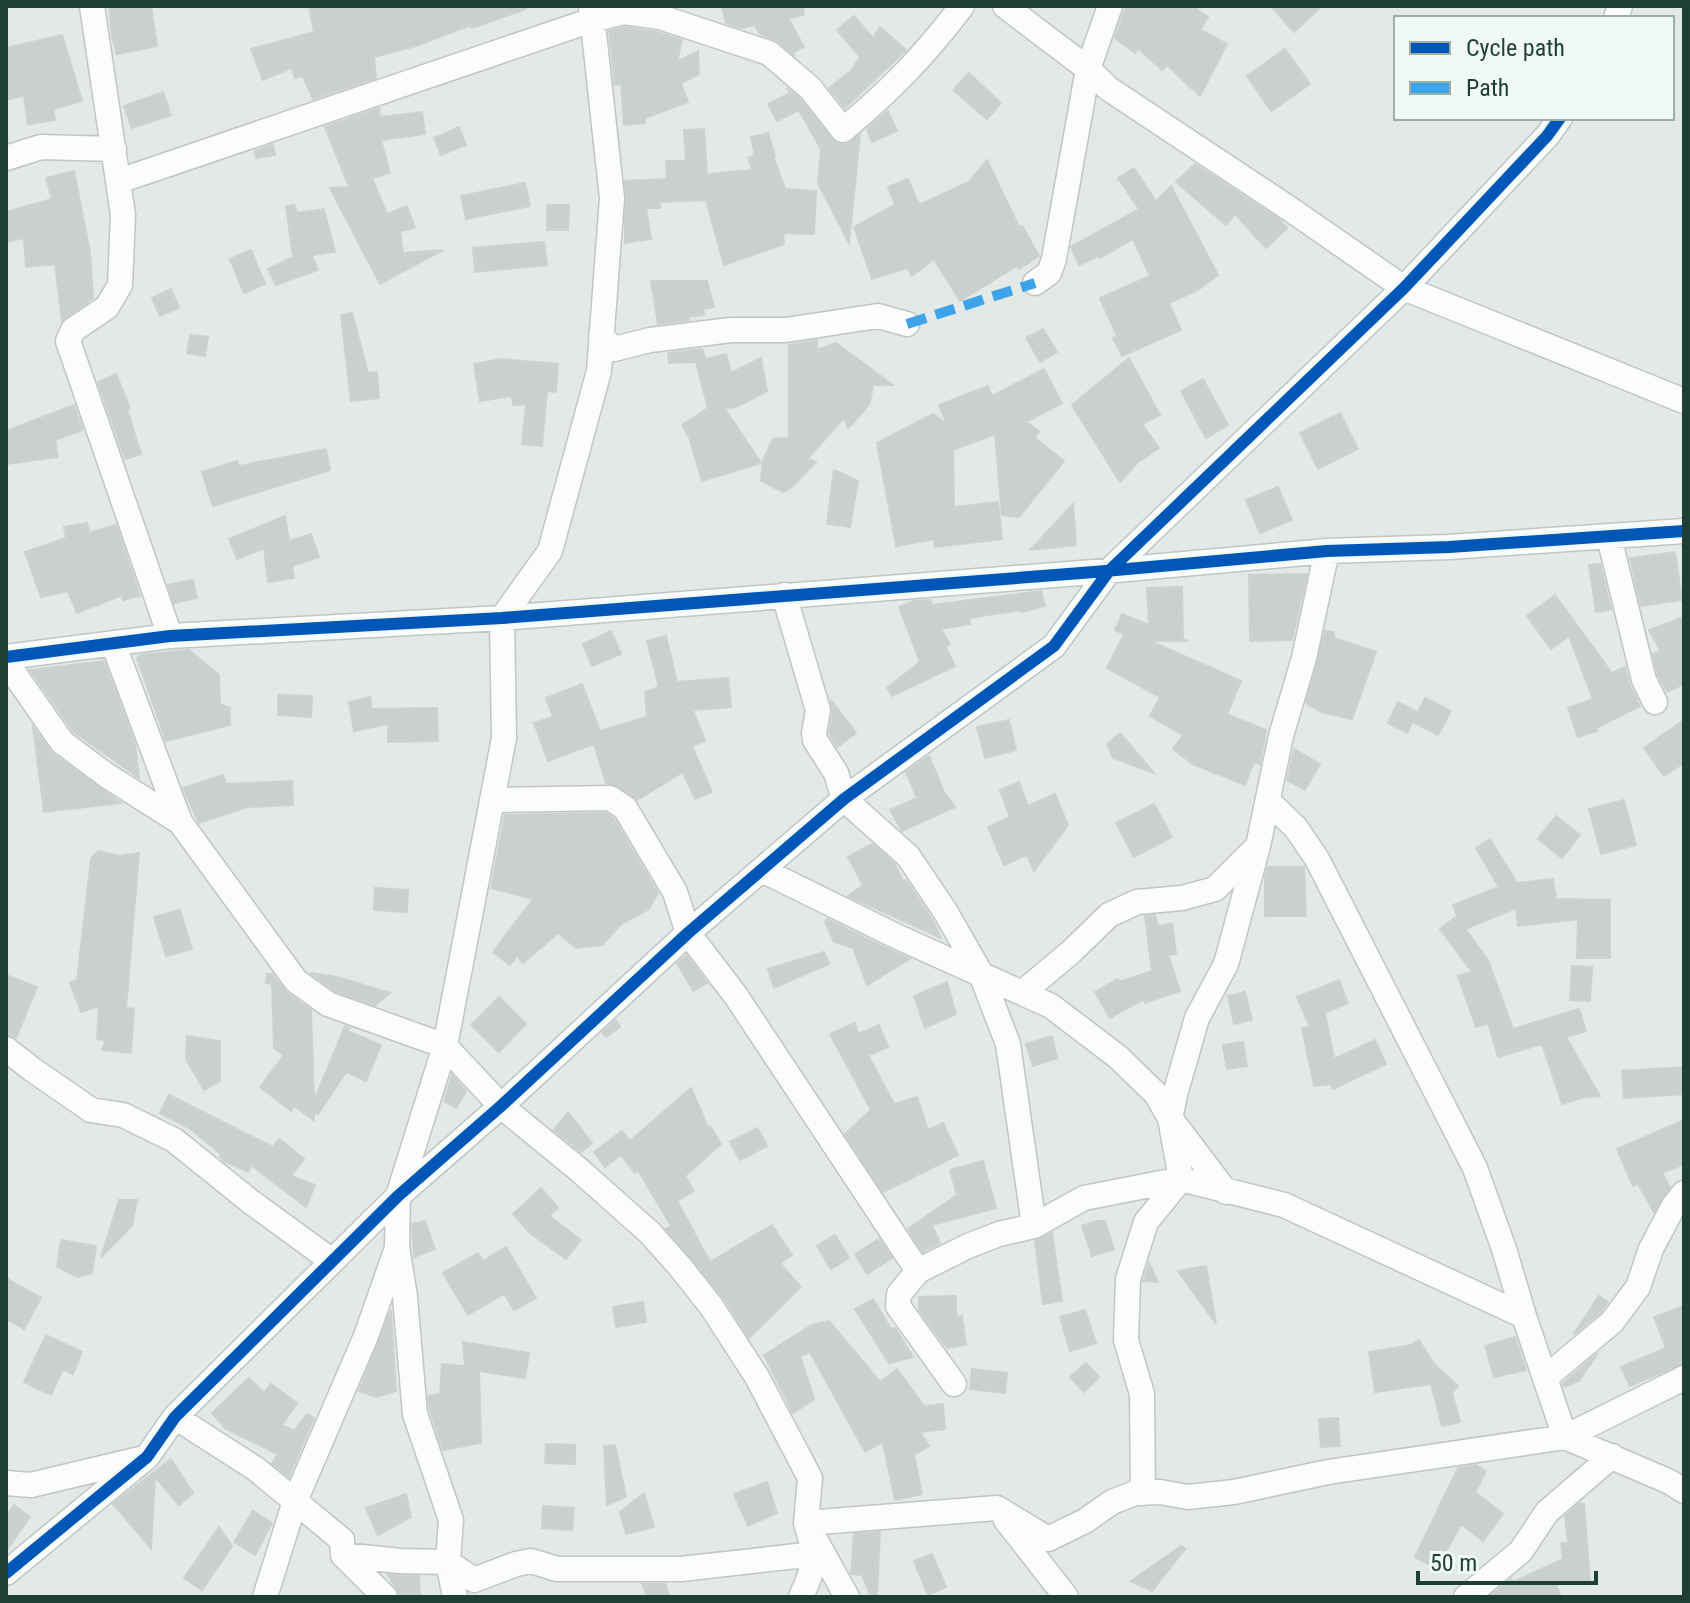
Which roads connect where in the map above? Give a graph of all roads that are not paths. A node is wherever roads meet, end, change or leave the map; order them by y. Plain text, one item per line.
1 (92, 6) edge
2 (962, 6) edge
3 (1005, 6) edge
4 (1110, 6) edge
5 (592, 13) edge
6 (1088, 69) junction
7 (1559, 120) edge
8 (114, 149) junction
9 (6, 158) edge
10 (119, 181) junction
11 (1035, 283) dead end
12 (1404, 288) junction
13 (907, 324) dead end
14 (601, 336) junction
15 (1684, 401) edge
16 (1684, 531) edge
17 (1609, 537) junction
18 (1327, 551) junction
19 (1109, 571) junction
20 (784, 595) junction
21 (502, 618) junction
22 (170, 636) junction
23 (113, 643) junction
24 (6, 659) edge
25 (1655, 702) dead end
26 (844, 799) junction
27 (492, 800) junction
28 (1268, 801) junction
29 (180, 822) junction
30 (1258, 846) junction
31 (762, 870) junction
32 (688, 933) junction
33 (981, 974) junction
34 (1022, 993) junction
35 (445, 1046) junction
36 (6, 1049) edge
37 (501, 1106) junction
38 (1170, 1118) junction
39 (1181, 1179) junction
40 (1226, 1192) junction
41 (1684, 1193) edge
42 (398, 1196) junction
43 (1034, 1226) junction
44 (397, 1246) junction
45 (332, 1261) junction
46 (918, 1271) junction
47 (1524, 1316) junction
48 (1545, 1378) junction
49 (1684, 1378) edge
50 (954, 1384) dead end
51 (175, 1417) junction
52 (1565, 1437) junction
53 (1612, 1456) junction
54 (147, 1457) junction
55 (6, 1483) edge
56 (1684, 1491) edge
57 (1143, 1493) junction
58 (295, 1501) junction
59 (997, 1508) junction
60 (806, 1523) junction
61 (815, 1554) junction
62 (343, 1555) junction
63 (448, 1562) junction
64 (6, 1573) edge
65 (265, 1597) edge
66 (385, 1597) edge
67 (455, 1597) edge
68 (801, 1597) edge
69 (847, 1597) edge
70 (1066, 1597) edge
71 (1466, 1597) edge

1 - 8 street
2 - 5 street
3 - 6 street
4 - 6 street
5 - 10 street
5 - 14 street
6 - 11 street
6 - 12 street
7 - 12 street
8 - 9 street
8 - 10 street
10 - 22 street
12 - 15 street
12 - 19 street
13 - 14 street
14 - 21 street
16 - 17 street
17 - 18 street
17 - 25 street
18 - 19 street
18 - 28 street
19 - 20 street
19 - 26 street
20 - 21 street
20 - 26 street
21 - 22 street
21 - 27 street
22 - 23 street
23 - 24 street
23 - 29 street
24 - 29 street
26 - 31 street
26 - 33 street
27 - 32 street
27 - 35 street
28 - 30 street
28 - 47 street
29 - 35 street
30 - 34 street
30 - 38 street
31 - 32 street
31 - 33 street
32 - 37 street
32 - 46 street
33 - 34 street
33 - 43 street
34 - 38 street
35 - 37 street
35 - 42 street
36 - 45 street
37 - 42 street
37 - 60 street
38 - 39 street
38 - 40 street
39 - 40 street
39 - 43 street
39 - 57 street
40 - 47 street
41 - 48 street
42 - 44 street
42 - 45 street
43 - 46 street
44 - 58 street
44 - 63 street
45 - 51 street
46 - 50 street
47 - 48 street
48 - 52 street
49 - 52 street
51 - 54 street
51 - 58 street
52 - 53 street
52 - 57 street
53 - 56 street
53 - 71 street
54 - 55 street
54 - 64 street
57 - 59 street
58 - 62 street
58 - 65 street
59 - 60 street
59 - 70 street
60 - 61 street
60 - 69 street
61 - 63 street
61 - 68 street
62 - 63 street
62 - 66 street
63 - 67 street

